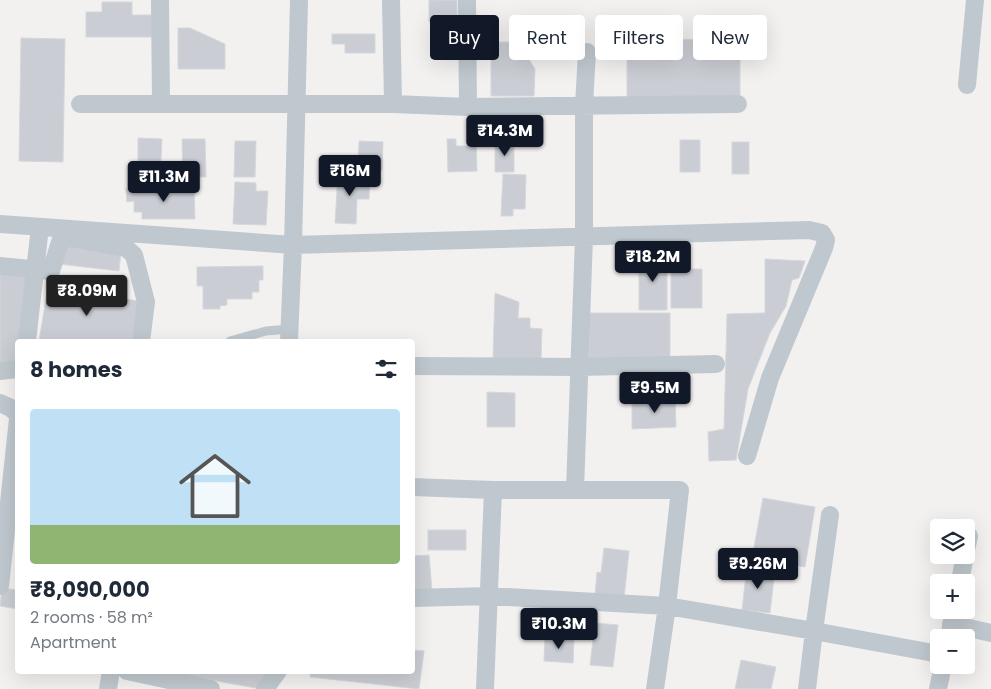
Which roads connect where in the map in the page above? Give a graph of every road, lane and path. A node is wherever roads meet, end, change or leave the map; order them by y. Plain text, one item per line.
1 (160, 0) edge
2 (299, 0) edge
3 (391, 0) edge
4 (467, 0) edge
5 (975, 0) edge
6 (587, 52) dead end
7 (967, 84) dead end
8 (80, 104) dead end
9 (161, 104) junction
10 (297, 104) junction
11 (393, 104) junction
12 (738, 104) dead end
13 (584, 105) junction
14 (468, 107) junction
15 (0, 224) edge
16 (40, 227) junction
17 (584, 237) junction
18 (293, 246) junction
19 (0, 266) edge
20 (35, 270) junction
21 (289, 335) edge
22 (27, 339) edge
23 (141, 339) edge
24 (237, 339) edge
25 (716, 364) dead end
26 (415, 366) edge
27 (579, 367) junction
28 (15, 370) edge
29 (0, 372) edge
30 (0, 403) edge
31 (15, 411) edge
32 (15, 443) edge
33 (747, 456) dead end
34 (415, 487) edge
35 (493, 490) junction
36 (575, 490) junction
37 (830, 515) dead end
38 (2, 549) edge
39 (0, 586) edge
40 (489, 596) junction
41 (415, 598) edge
42 (667, 606) junction
43 (951, 624) edge
44 (814, 631) junction
45 (991, 633) edge
46 (930, 652) edge
47 (110, 674) edge
48 (141, 674) edge
49 (276, 674) edge
50 (286, 674) edge
51 (941, 674) edge
52 (108, 689) edge
53 (211, 689) edge
54 (265, 689) edge
55 (278, 689) edge
56 (485, 689) edge
57 (655, 689) edge
58 (807, 689) edge
59 (938, 689) edge

1 - 9 street
2 - 10 street
3 - 11 street
4 - 14 street
5 - 7 street
6 - 13 street
8 - 9 street
9 - 10 street
10 - 11 street
10 - 18 street
11 - 14 street
12 - 13 street
13 - 14 street
13 - 17 street
15 - 16 street
16 - 18 street
16 - 20 street
17 - 18 street
17 - 27 street
17 - 33 street
18 - 21 street
19 - 20 street
20 - 22 street
20 - 23 street
21 - 24 lane
25 - 27 street
26 - 27 street
27 - 36 street
28 - 29 street
30 - 31 street
32 - 38 street
34 - 35 street
35 - 36 street
35 - 40 street
36 - 42 street
37 - 44 street
38 - 39 street
40 - 41 street
40 - 42 street
40 - 56 street
42 - 44 street
42 - 57 street
43 - 45 street
44 - 46 street
44 - 58 street
47 - 52 street
48 - 53 street
49 - 54 street
50 - 55 street
51 - 59 street

